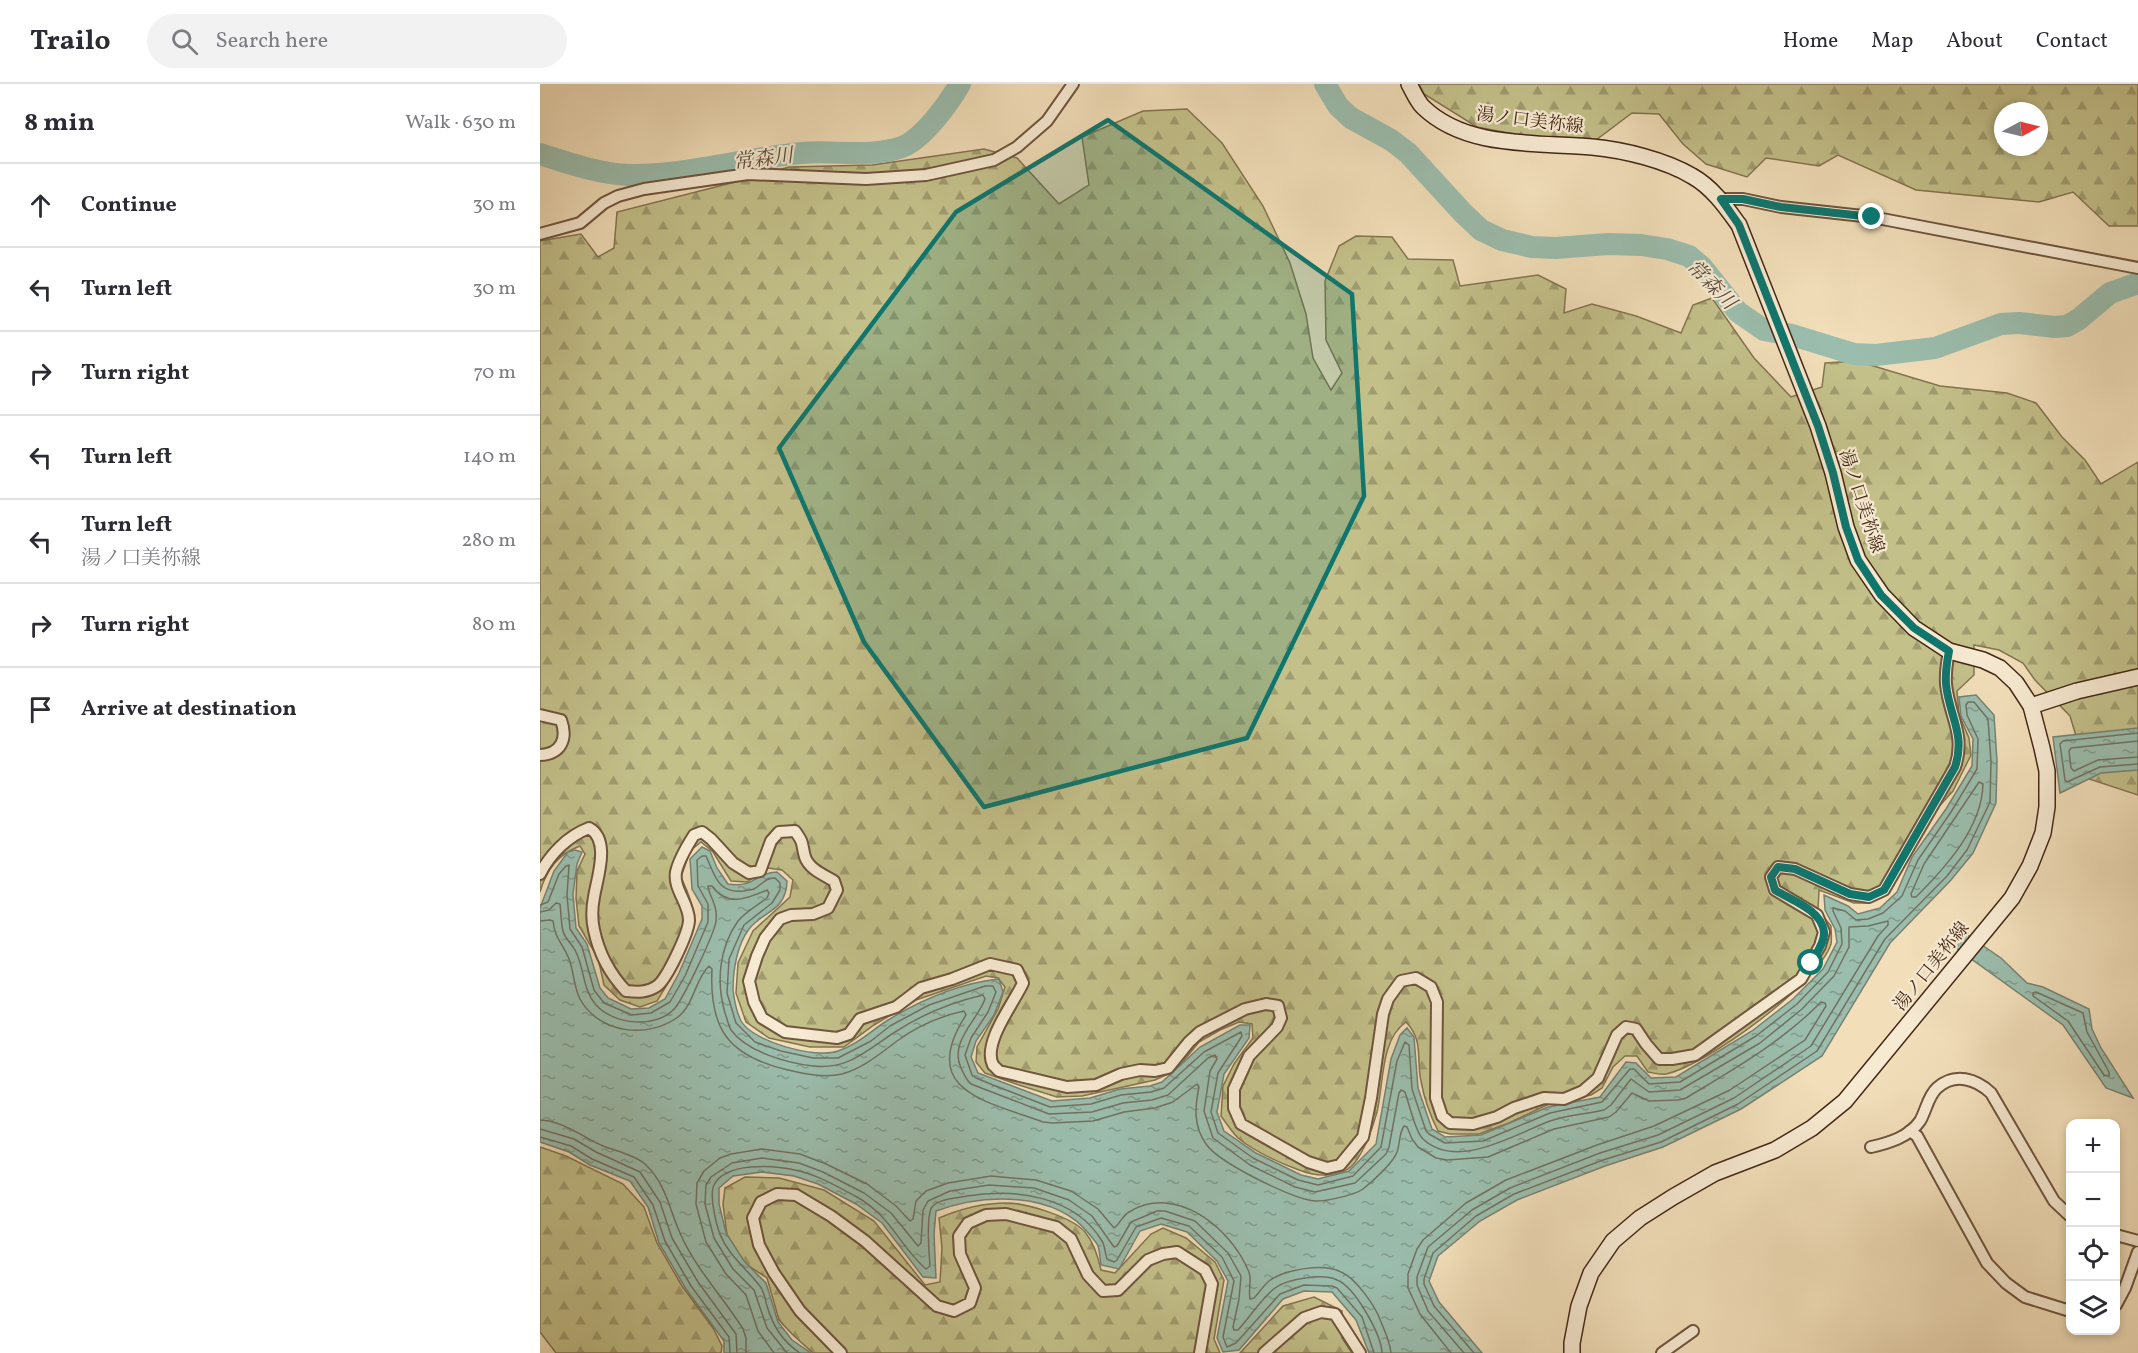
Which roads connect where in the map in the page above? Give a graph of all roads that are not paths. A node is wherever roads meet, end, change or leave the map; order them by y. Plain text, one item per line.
1 (1073, 84) edge
2 (1409, 84) edge
3 (1721, 199) junction
4 (540, 234) edge
5 (2138, 268) edge
6 (1949, 651) junction
7 (2138, 677) edge
8 (2031, 706) junction
9 (540, 715) edge
10 (540, 754) edge
11 (540, 874) edge
12 (1910, 1131) junction
13 (1871, 1147) dead end
14 (2066, 1212) edge
15 (2120, 1236) edge
16 (2138, 1241) edge
17 (2138, 1252) edge
18 (2120, 1296) edge
19 (2066, 1310) edge
20 (1693, 1331) dead end
21 (841, 1353) edge
22 (1200, 1353) edge
23 (1264, 1353) edge
24 (1360, 1353) edge
25 (1572, 1353) edge
26 (1662, 1353) edge

1 - 4 street
2 - 3 main road, 湯ノ口美祢線
3 - 5 street
3 - 6 main road, 湯ノ口美祢線
6 - 8 main road, 湯ノ口美祢線
6 - 11 street
7 - 8 main road
8 - 25 main road, 湯ノ口美祢線
9 - 10 street
12 - 13 street
12 - 14 street
12 - 19 street
15 - 16 street
17 - 18 street
20 - 26 street
21 - 22 street
23 - 24 street

